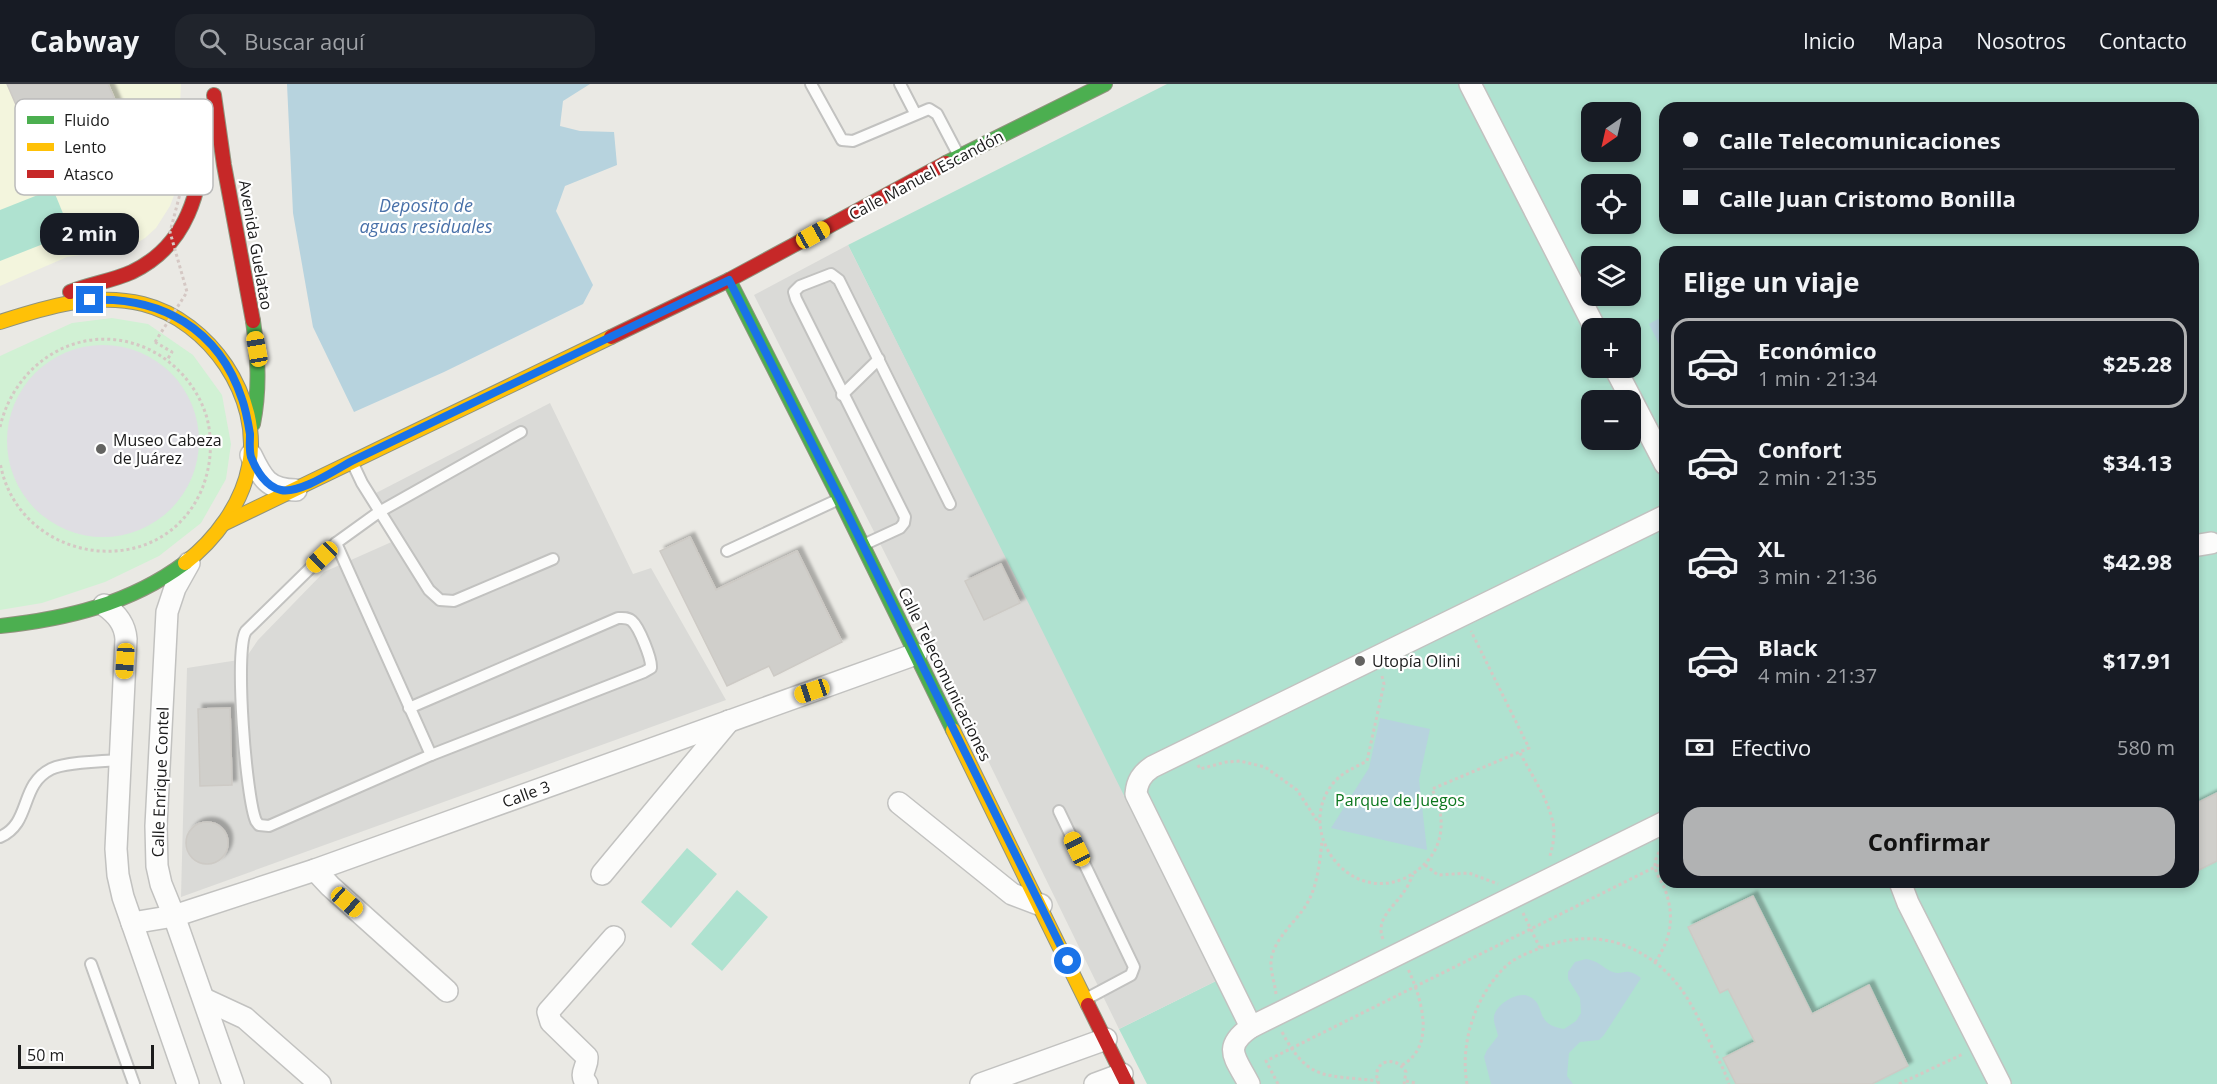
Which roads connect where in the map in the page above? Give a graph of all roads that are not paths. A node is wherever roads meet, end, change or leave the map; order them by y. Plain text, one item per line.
1 (811, 84) edge
2 (900, 84) edge
3 (1105, 84) edge
4 (1470, 84) edge
5 (214, 90) edge
6 (915, 113) junction
7 (959, 156) junction
8 (196, 195) edge
9 (729, 280) junction
10 (39, 309) junction
11 (1590, 318) edge
12 (0, 322) edge
13 (879, 358) junction
14 (1620, 378) edge
15 (842, 396) junction
16 (520, 432) dead end
17 (250, 446) junction
18 (1659, 452) edge
19 (352, 461) junction
20 (296, 490) junction
21 (840, 499) junction
22 (950, 504) dead end
23 (379, 512) junction
24 (1659, 519) edge
25 (223, 524) junction
26 (336, 543) junction
27 (863, 545) junction
28 (201, 549) junction
29 (728, 550) dead end
30 (553, 559) dead end
31 (104, 605) junction
32 (0, 626) edge
33 (916, 654) junction
34 (409, 708) junction
35 (729, 721) junction
36 (431, 755) junction
37 (120, 760) junction
38 (899, 803) dead end
39 (1059, 811) dead end
40 (1659, 825) edge
41 (0, 837) edge
42 (315, 870) junction
43 (602, 874) dead end
44 (1902, 888) edge
45 (1041, 904) junction
46 (174, 916) junction
47 (132, 923) junction
48 (614, 937) dead end
49 (91, 964) dead end
50 (447, 991) dead end
51 (204, 999) junction
52 (1086, 999) junction
53 (1251, 1027) junction
54 (1106, 1039) junction
55 (1125, 1079) edge
56 (134, 1084) edge
57 (188, 1084) edge
58 (233, 1084) edge
59 (320, 1084) edge
60 (587, 1084) edge
61 (981, 1084) edge
62 (1095, 1084) edge
63 (1249, 1084) edge
64 (2000, 1084) edge

1 - 6 lane
2 - 6 lane
3 - 7 street, Calle Manuel Escandón
4 - 11 street
5 - 17 street, Avenida Guelatao
6 - 7 lane
7 - 9 street, Calle Manuel Escandón
8 - 10 street, Avenida Guelatao
9 - 19 street, Calle Manuel Escandón
9 - 21 street, Calle Telecomunicaciones
10 - 12 street
10 - 17 street
13 - 15 lane
13 - 15 lane
13 - 22 lane
14 - 18 street
15 - 27 lane
16 - 23 lane
17 - 20 street
17 - 25 street, Avenida Guelatao
19 - 20 street, Calle Manuel Escandón
19 - 23 lane
20 - 25 street, Calle Manuel Escandón
21 - 27 street, Calle Telecomunicaciones
21 - 29 lane
23 - 26 lane
23 - 30 lane
24 - 53 street
25 - 28 street
26 - 34 lane
26 - 36 lane
27 - 33 street, Calle Telecomunicaciones
28 - 31 street
28 - 46 street, Calle Enrique Contel
31 - 32 street
31 - 37 street
33 - 35 street, Calle 3
33 - 45 street, Calle Telecomunicaciones
34 - 36 lane
34 - 36 lane
35 - 42 street, Calle 3
35 - 43 street
37 - 41 lane
37 - 47 street
38 - 45 street
39 - 52 lane
40 - 53 street
42 - 46 street, Calle 3
42 - 50 street
44 - 64 street
45 - 52 street, Calle Telecomunicaciones
46 - 47 street, Calle 3
46 - 51 street, Calle Enrique Contel
47 - 57 street
48 - 60 street
49 - 56 lane
51 - 58 street, Calle Enrique Contel
51 - 59 street
52 - 54 street, Calle Telecomunicaciones
53 - 63 street
54 - 55 street, Calle Telecomunicaciones
54 - 61 street
55 - 62 street

